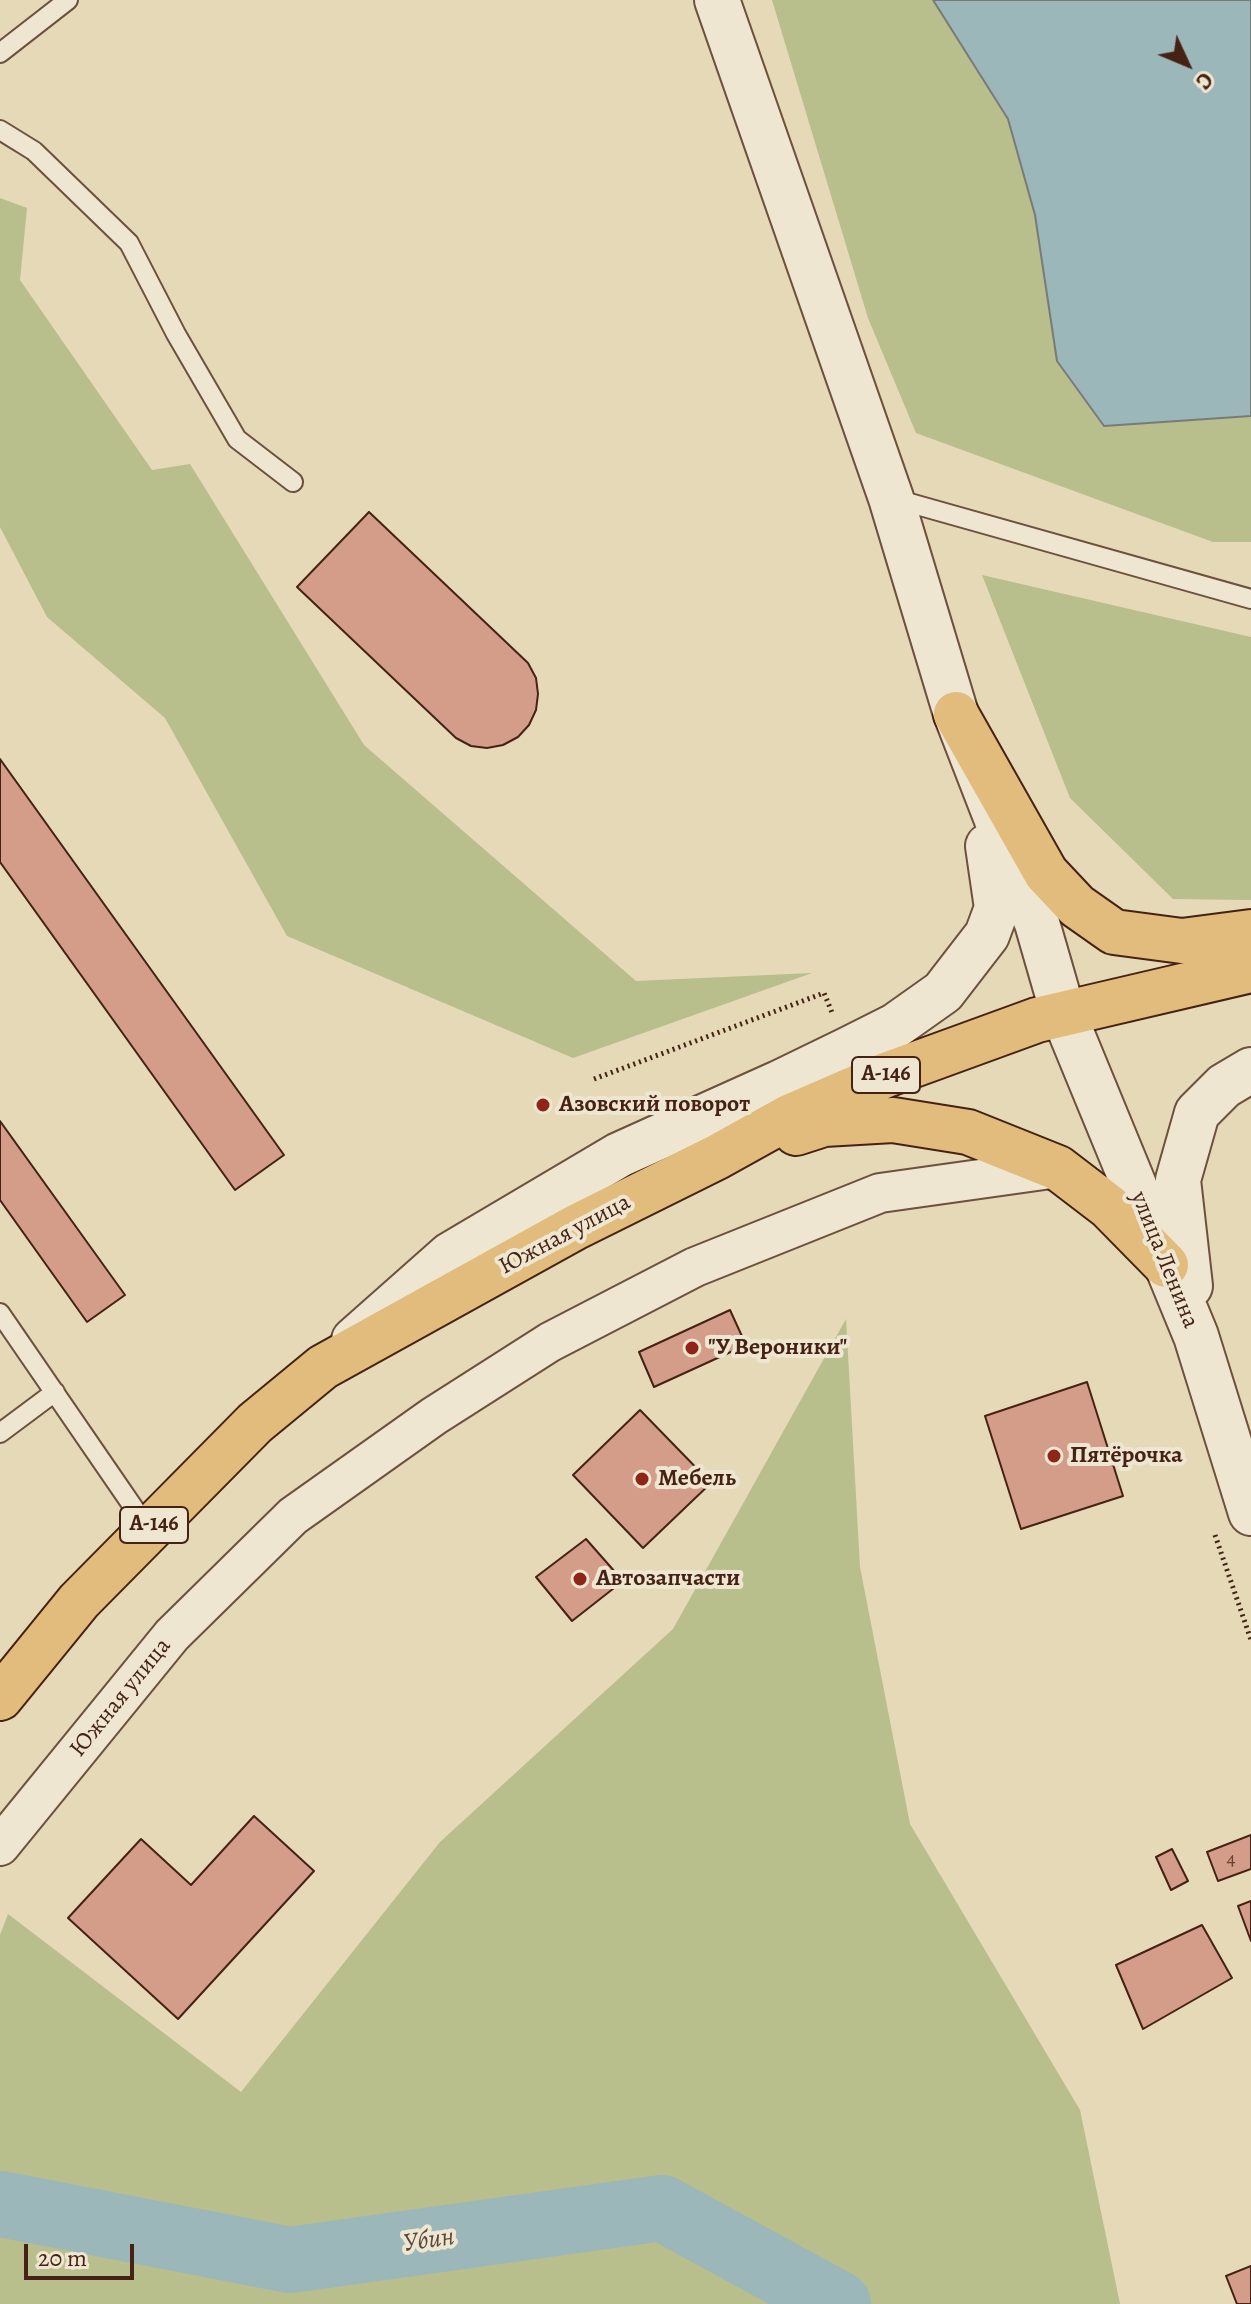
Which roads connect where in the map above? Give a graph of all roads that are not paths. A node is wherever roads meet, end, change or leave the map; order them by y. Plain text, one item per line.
1 (68, 0) edge
2 (717, 0) edge
3 (0, 53) edge
4 (0, 130) edge
5 (293, 482) dead end
6 (891, 498) junction
7 (1251, 599) edge
8 (956, 714) junction
9 (973, 760) junction
10 (1251, 932) edge
11 (1251, 970) edge
12 (1063, 1013) junction
13 (1251, 1070) edge
14 (717, 1157) junction
15 (1058, 1168) junction
16 (1166, 1265) junction
17 (0, 1313) edge
18 (1196, 1336) junction
19 (323, 1367) junction
20 (55, 1392) junction
21 (0, 1433) edge
22 (1251, 1513) edge
23 (149, 1530) junction
24 (0, 1698) edge
25 (0, 1846) edge

1 - 3 lane
2 - 6 street
4 - 5 lane
6 - 7 lane
6 - 8 street
8 - 9 street
8 - 10 highway
9 - 12 street, улица Ленина
9 - 19 street
11 - 12 highway, Южная улица / А-146
12 - 14 highway, Южная улица / А-146
12 - 16 street, улица Ленина
13 - 18 street
14 - 15 highway
14 - 19 highway, Южная улица / А-146
15 - 16 highway
15 - 25 street, Южная улица
16 - 18 street, улица Ленина
17 - 20 lane
18 - 22 street, улица Ленина
19 - 23 highway, Южная улица / А-146
20 - 21 lane
20 - 23 lane
23 - 24 highway, Южная улица / А-146

